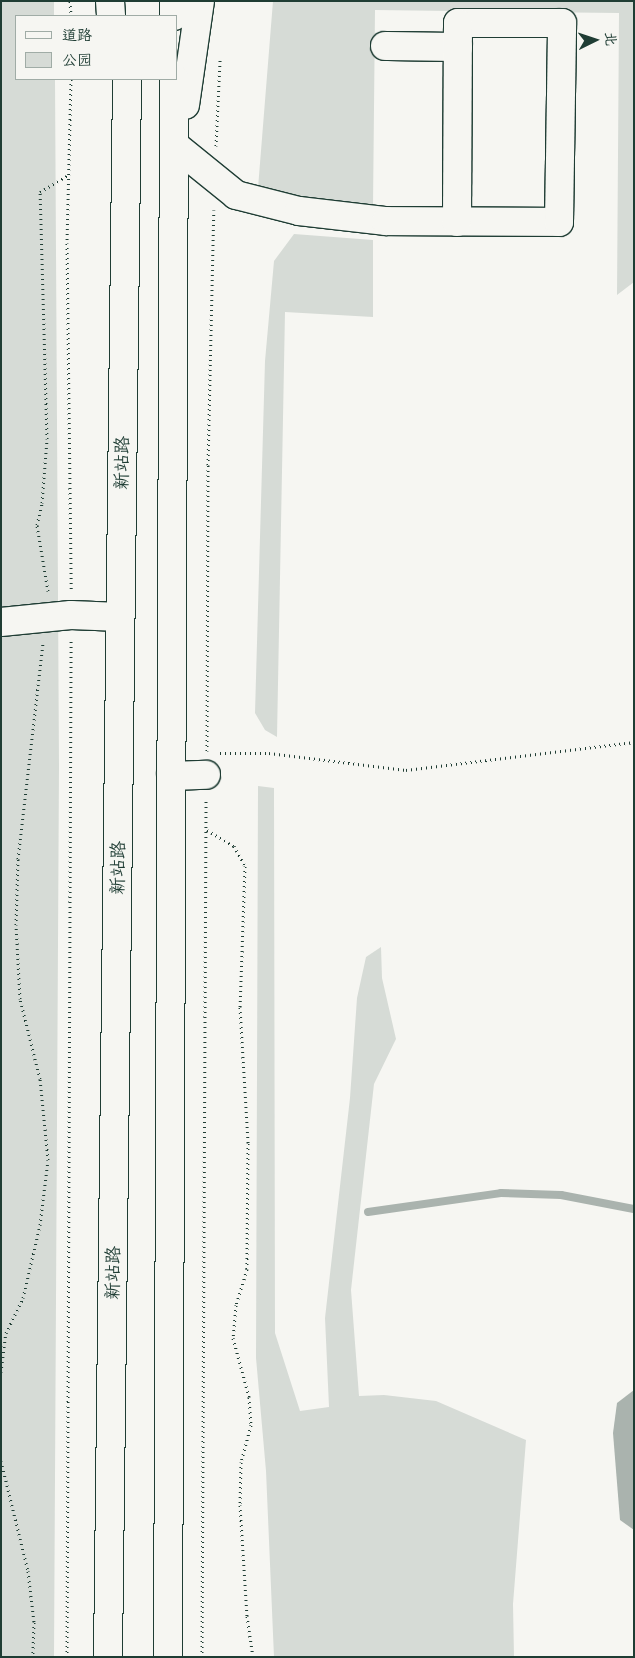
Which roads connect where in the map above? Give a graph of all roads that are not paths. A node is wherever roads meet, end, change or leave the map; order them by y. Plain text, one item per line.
1 (110, 1) edge
2 (128, 1) edge
3 (174, 1) edge
4 (200, 1) edge
5 (111, 15) edge
6 (127, 15) edge
7 (174, 15) edge
8 (385, 46) dead end
9 (458, 47) junction
10 (117, 80) edge
11 (127, 80) edge
12 (174, 80) edge
13 (178, 148) junction
14 (174, 178) junction
15 (125, 180) junction
16 (457, 222) junction
17 (120, 617) junction
18 (1, 622) edge
19 (172, 764) junction
20 (207, 764) road end
21 (108, 1657) edge
22 (168, 1657) edge

1 - 5 street
2 - 6 street
3 - 7 street
4 - 13 street
8 - 9 street
9 - 16 street
9 - 16 street
10 - 15 street
11 - 15 street, 新站路
12 - 14 street
13 - 14 street
13 - 16 street
14 - 19 street
15 - 17 street, 新站路
17 - 18 street
17 - 21 street, 新站路
19 - 20 street
19 - 22 street

